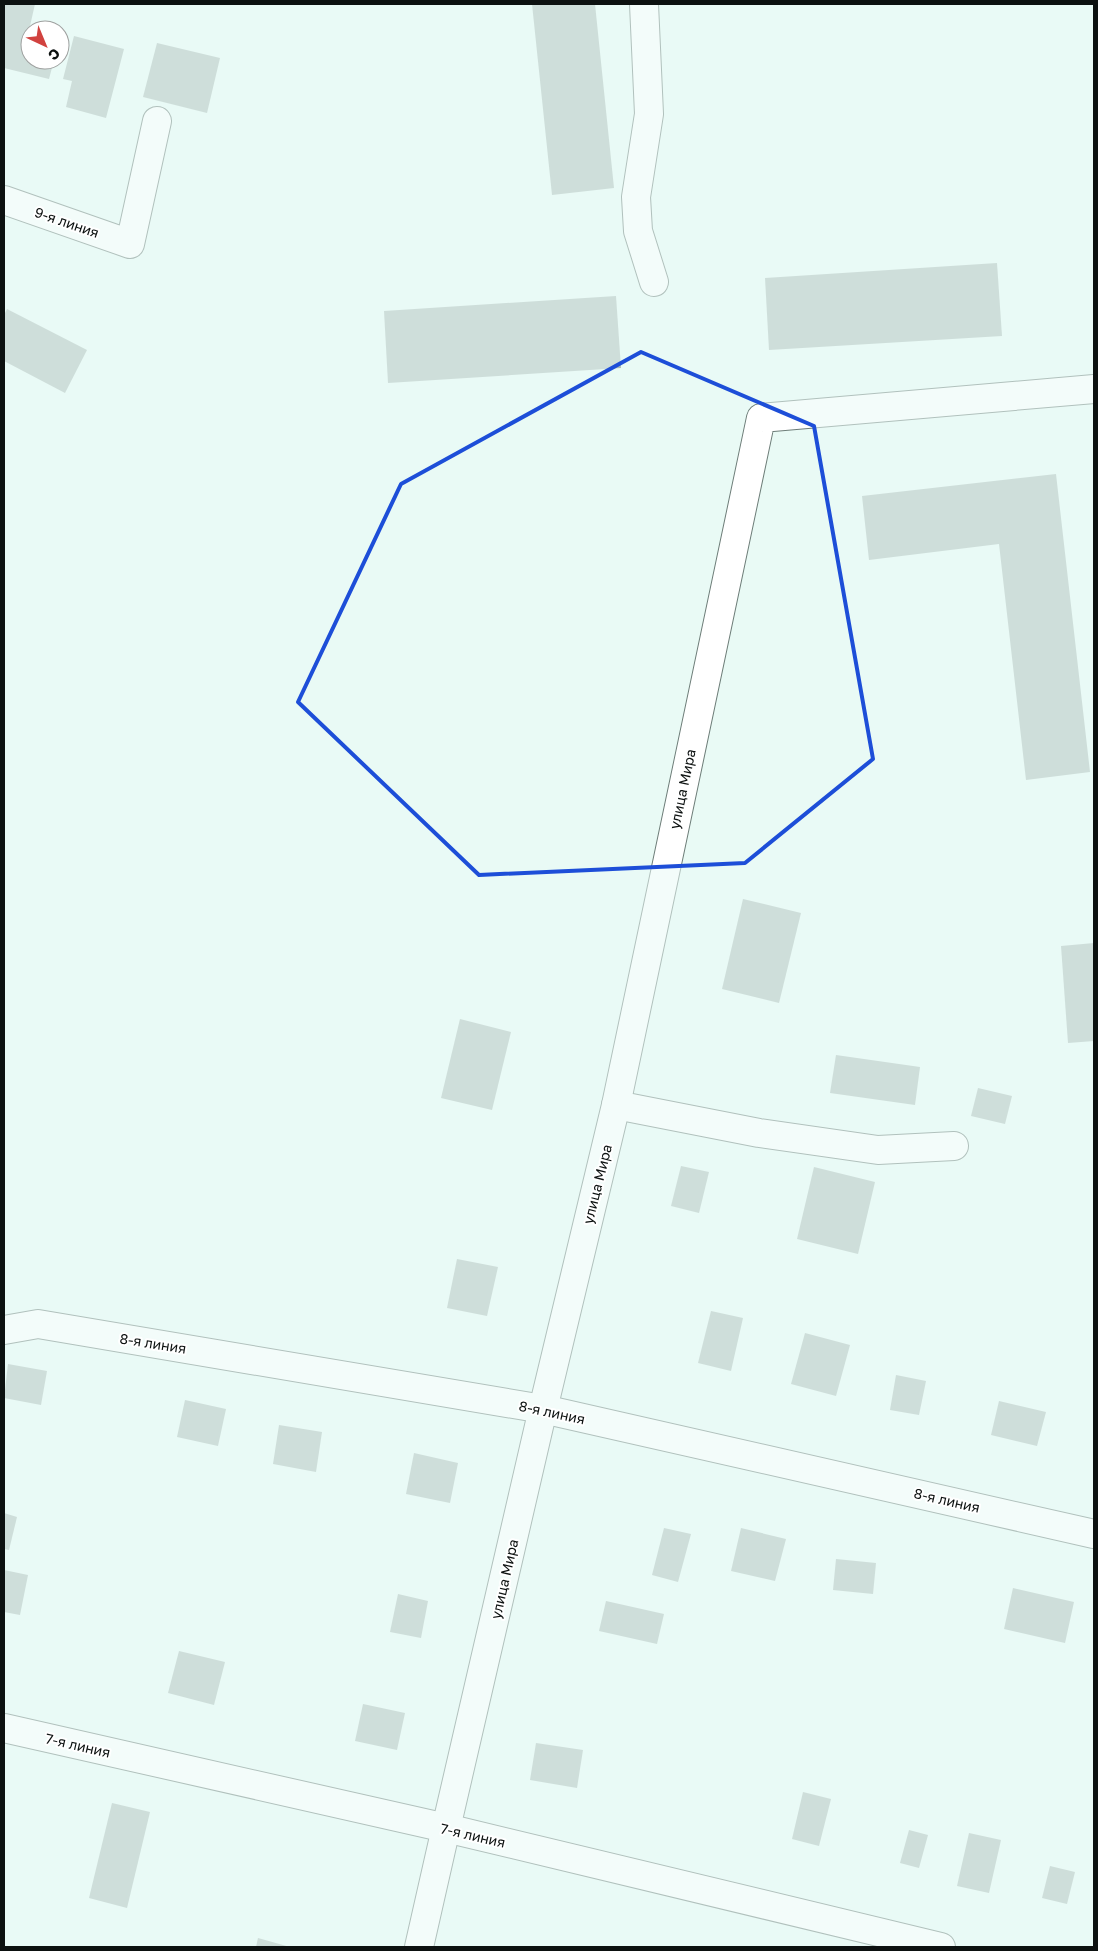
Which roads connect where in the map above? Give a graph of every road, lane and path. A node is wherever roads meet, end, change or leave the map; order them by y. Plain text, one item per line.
1 (644, 4) edge
2 (157, 121) dead end
3 (4, 200) edge
4 (654, 282) dead end
5 (1094, 389) edge
6 (616, 1105) junction
7 (954, 1146) dead end
8 (4, 1330) edge
9 (542, 1408) junction
10 (1094, 1534) edge
11 (4, 1728) edge
12 (446, 1828) junction
13 (419, 1947) edge
14 (941, 1947) edge

1 - 4 street
2 - 3 street, 9-я линия
5 - 6 street, улица Мира
6 - 7 street
6 - 9 street, улица Мира
8 - 9 street, 8-я линия
9 - 10 street, 8-я линия
9 - 12 street, улица Мира
11 - 12 street, 7-я линия
12 - 13 street, улица Мира
12 - 14 street, 7-я линия

